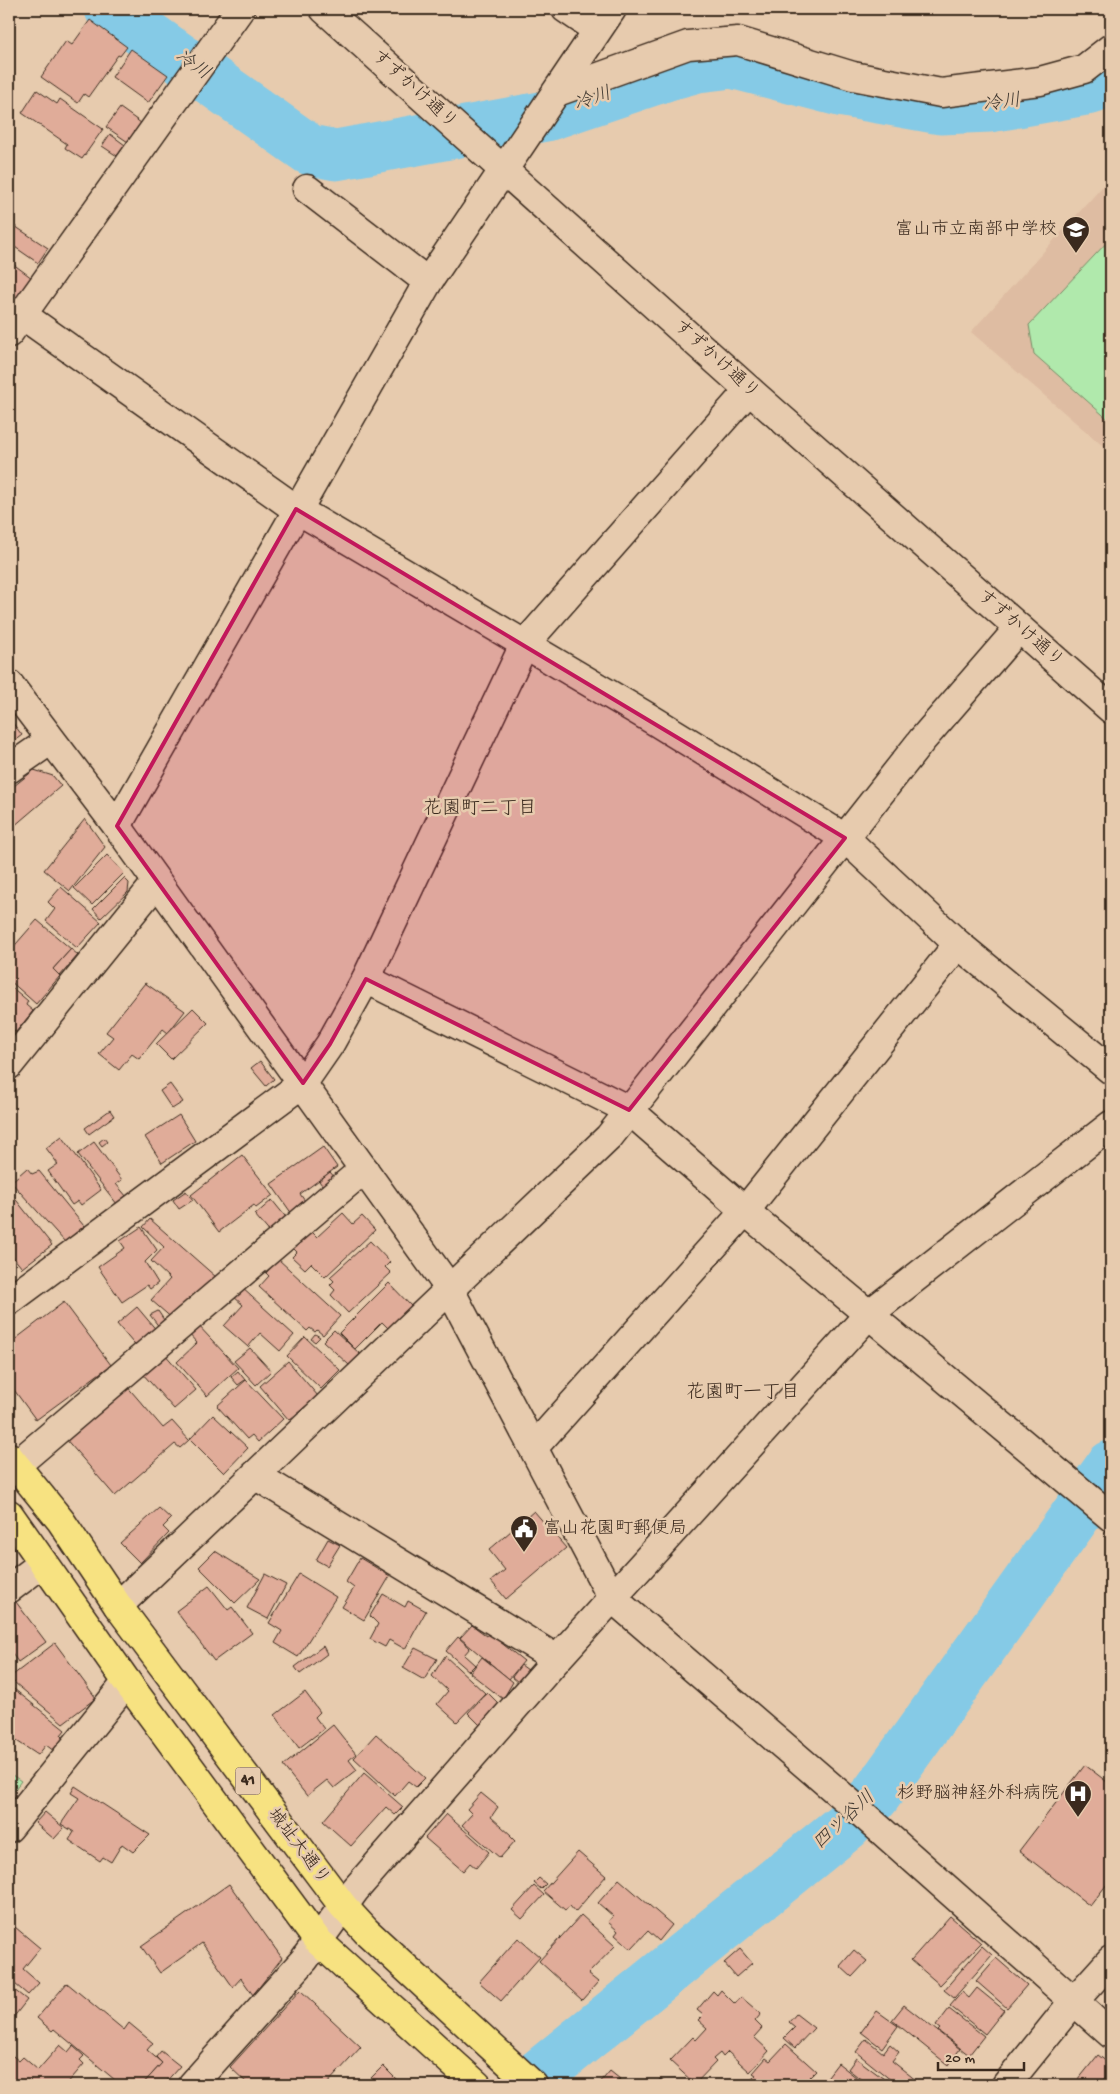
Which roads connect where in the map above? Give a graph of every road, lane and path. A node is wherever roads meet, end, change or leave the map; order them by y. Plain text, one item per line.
1 (240, 9) edge
2 (324, 9) edge
3 (566, 9) edge
4 (612, 9) edge
5 (597, 30) junction
6 (1111, 48) edge
7 (557, 92) junction
8 (503, 170) junction
9 (307, 189) dead end
10 (428, 282) junction
11 (15, 323) edge
12 (749, 390) junction
13 (296, 509) junction
14 (1019, 628) junction
15 (524, 644) junction
16 (9, 684) edge
17 (1111, 709) edge
18 (51, 740) junction
19 (9, 769) edge
20 (116, 826) junction
21 (845, 838) junction
22 (156, 883) junction
23 (958, 944) junction
24 (366, 978) junction
25 (9, 1065) edge
26 (1111, 1070) edge
27 (303, 1083) junction
28 (629, 1110) junction
29 (1111, 1125) edge
30 (364, 1169) junction
31 (745, 1211) junction
32 (449, 1288) junction
33 (9, 1301) edge
34 (869, 1314) junction
35 (534, 1448) junction
36 (12, 1461) edge
37 (255, 1475) junction
38 (9, 1514) edge
39 (1111, 1518) edge
40 (43, 1563) junction
41 (9, 1589) edge
42 (612, 1598) junction
43 (118, 1606) junction
44 (557, 1660) junction
45 (128, 1682) junction
46 (9, 1828) edge
47 (343, 1906) junction
48 (318, 1941) junction
49 (1111, 1960) edge
50 (1073, 2002) junction
51 (1111, 2034) edge
52 (528, 2080) edge
53 (192, 2085) edge
54 (477, 2085) edge
55 (1006, 2085) edge

1 - 11 street
2 - 8 street, すずかけ通り
3 - 5 street
4 - 5 street
5 - 7 street
6 - 7 street
7 - 8 street
8 - 10 street
8 - 12 street, すずかけ通り
9 - 10 street
10 - 13 street
11 - 13 street
12 - 14 street, すずかけ通り
12 - 15 street
13 - 15 street
13 - 20 street
14 - 17 street, すずかけ通り
14 - 21 street
15 - 21 street
15 - 24 street
16 - 18 street
18 - 19 street
18 - 20 street
20 - 22 street
21 - 23 street
21 - 28 street
22 - 25 street
22 - 27 street
23 - 26 street
23 - 31 street
24 - 27 street
24 - 28 street
27 - 30 street
27 - 33 street
28 - 31 street
28 - 32 street
29 - 34 street
30 - 32 street
30 - 36 street
31 - 34 street
31 - 35 street
32 - 35 street
32 - 37 street
34 - 39 street
34 - 42 street
35 - 42 street
36 - 43 highway, 城址大通り / 41
37 - 43 street
37 - 44 street
38 - 40 highway, 41
40 - 41 street
40 - 45 highway, 41
42 - 44 street
42 - 50 street
43 - 47 highway, 城址大通り / 41
44 - 47 street
45 - 46 street
45 - 48 highway, 41
47 - 48 street
47 - 52 highway, 城址大通り / 41
48 - 53 street
48 - 54 highway, 41
49 - 50 street
50 - 51 street
50 - 55 street

